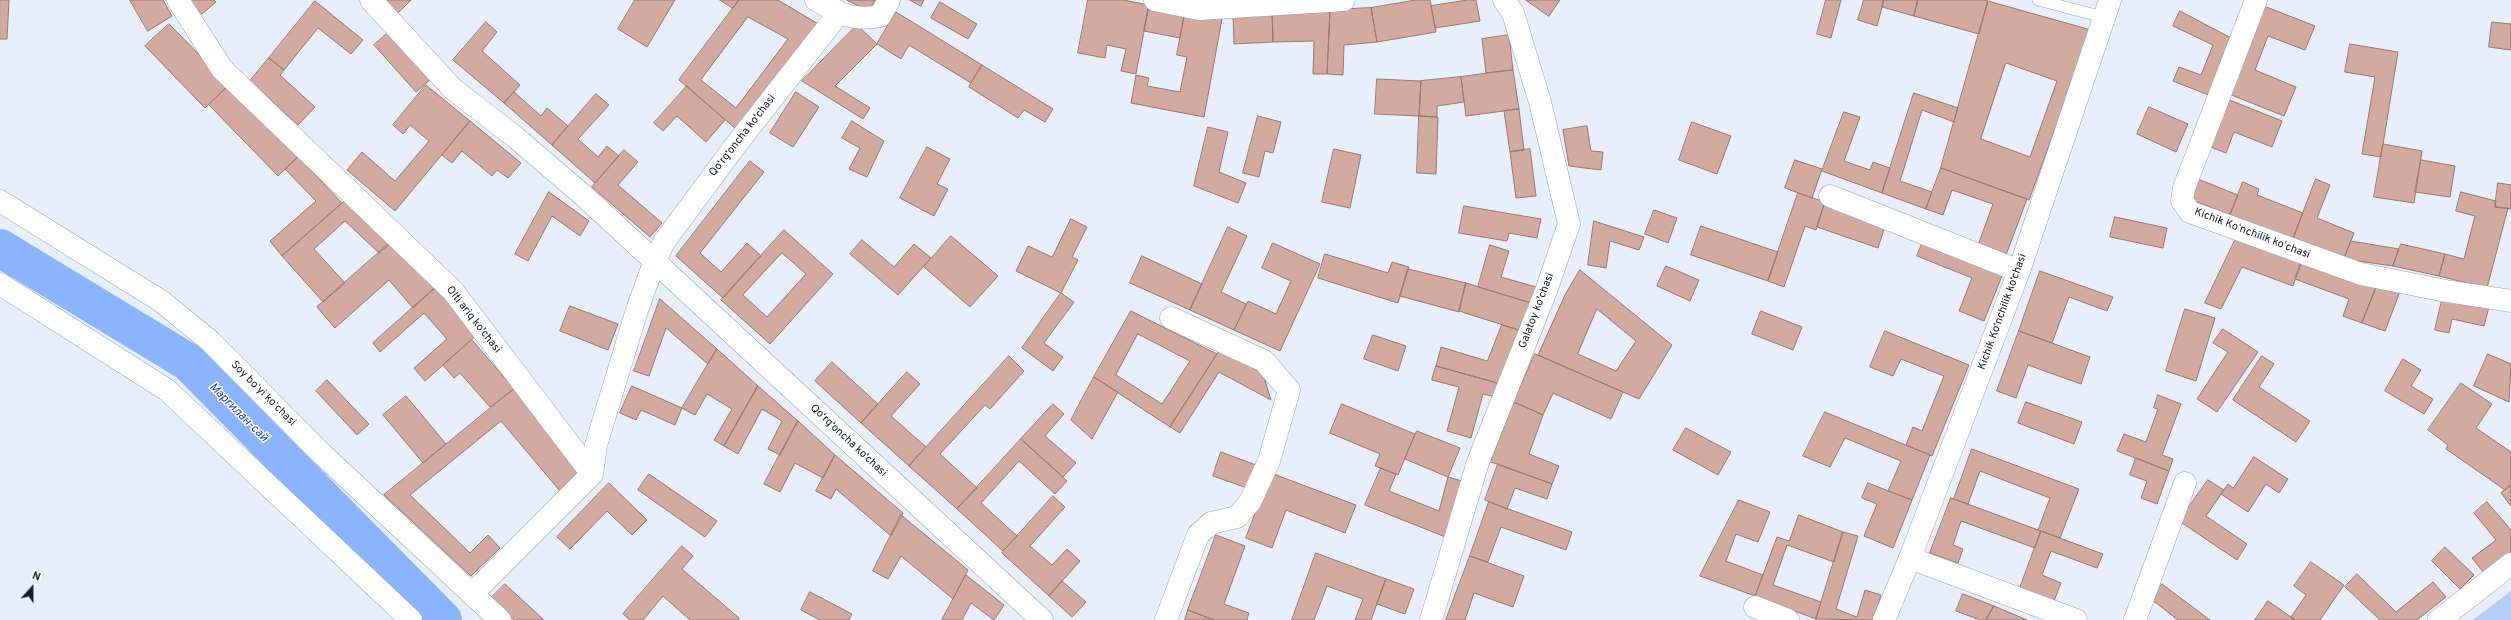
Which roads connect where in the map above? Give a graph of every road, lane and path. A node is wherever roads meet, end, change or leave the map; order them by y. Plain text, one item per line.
1 (178, 0) edge
2 (371, 0) edge
3 (816, 0) edge
4 (889, 0) edge
5 (1156, 0) edge
6 (1344, 0) edge
7 (1504, 0) edge
8 (2038, 0) edge
9 (2256, 0) edge
10 (2107, 8) edge
11 (840, 13) junction
12 (1830, 196) dead end
13 (0, 201) edge
14 (654, 263) junction
15 (2020, 271) junction
16 (0, 284) edge
17 (2511, 301) edge
18 (1171, 318) dead end
19 (592, 474) junction
20 (2185, 483) dead end
21 (1910, 558) junction
22 (2511, 564) edge
23 (472, 594) junction
24 (1755, 607) dead end
25 (1780, 619) edge
26 (411, 620) edge
27 (500, 620) edge
28 (1042, 620) edge
29 (1166, 620) edge
30 (1431, 620) edge
31 (1884, 620) edge
32 (2076, 620) edge
33 (2135, 620) edge
34 (2439, 620) edge

1 - 19 street, Olti ariq ko'chasi
2 - 14 street
3 - 11 street
4 - 11 street
5 - 6 street
7 - 30 street, Galatoy ko'chasi
8 - 10 lane
9 - 17 street, Kichik Koʻnchilik koʻchasi
10 - 15 street, Kichik Ko‘nchilik ko‘chasi
11 - 14 street, Qo‘rg‘oncha ko‘chasi
12 - 15 street
13 - 23 street, Soy boʻyi koʻchasi
14 - 19 street, Qo‘rg‘oncha ko‘chasi
14 - 28 street, Qo‘rg‘oncha ko‘chasi
15 - 21 street, Kichik Ko‘nchilik ko‘chasi
16 - 26 street
18 - 29 street
19 - 23 street
20 - 33 street
21 - 31 street, Kichik Ko‘nchilik ko‘chasi
21 - 32 street
22 - 34 street
23 - 27 street, Soy boʻyi koʻchasi
24 - 25 street

